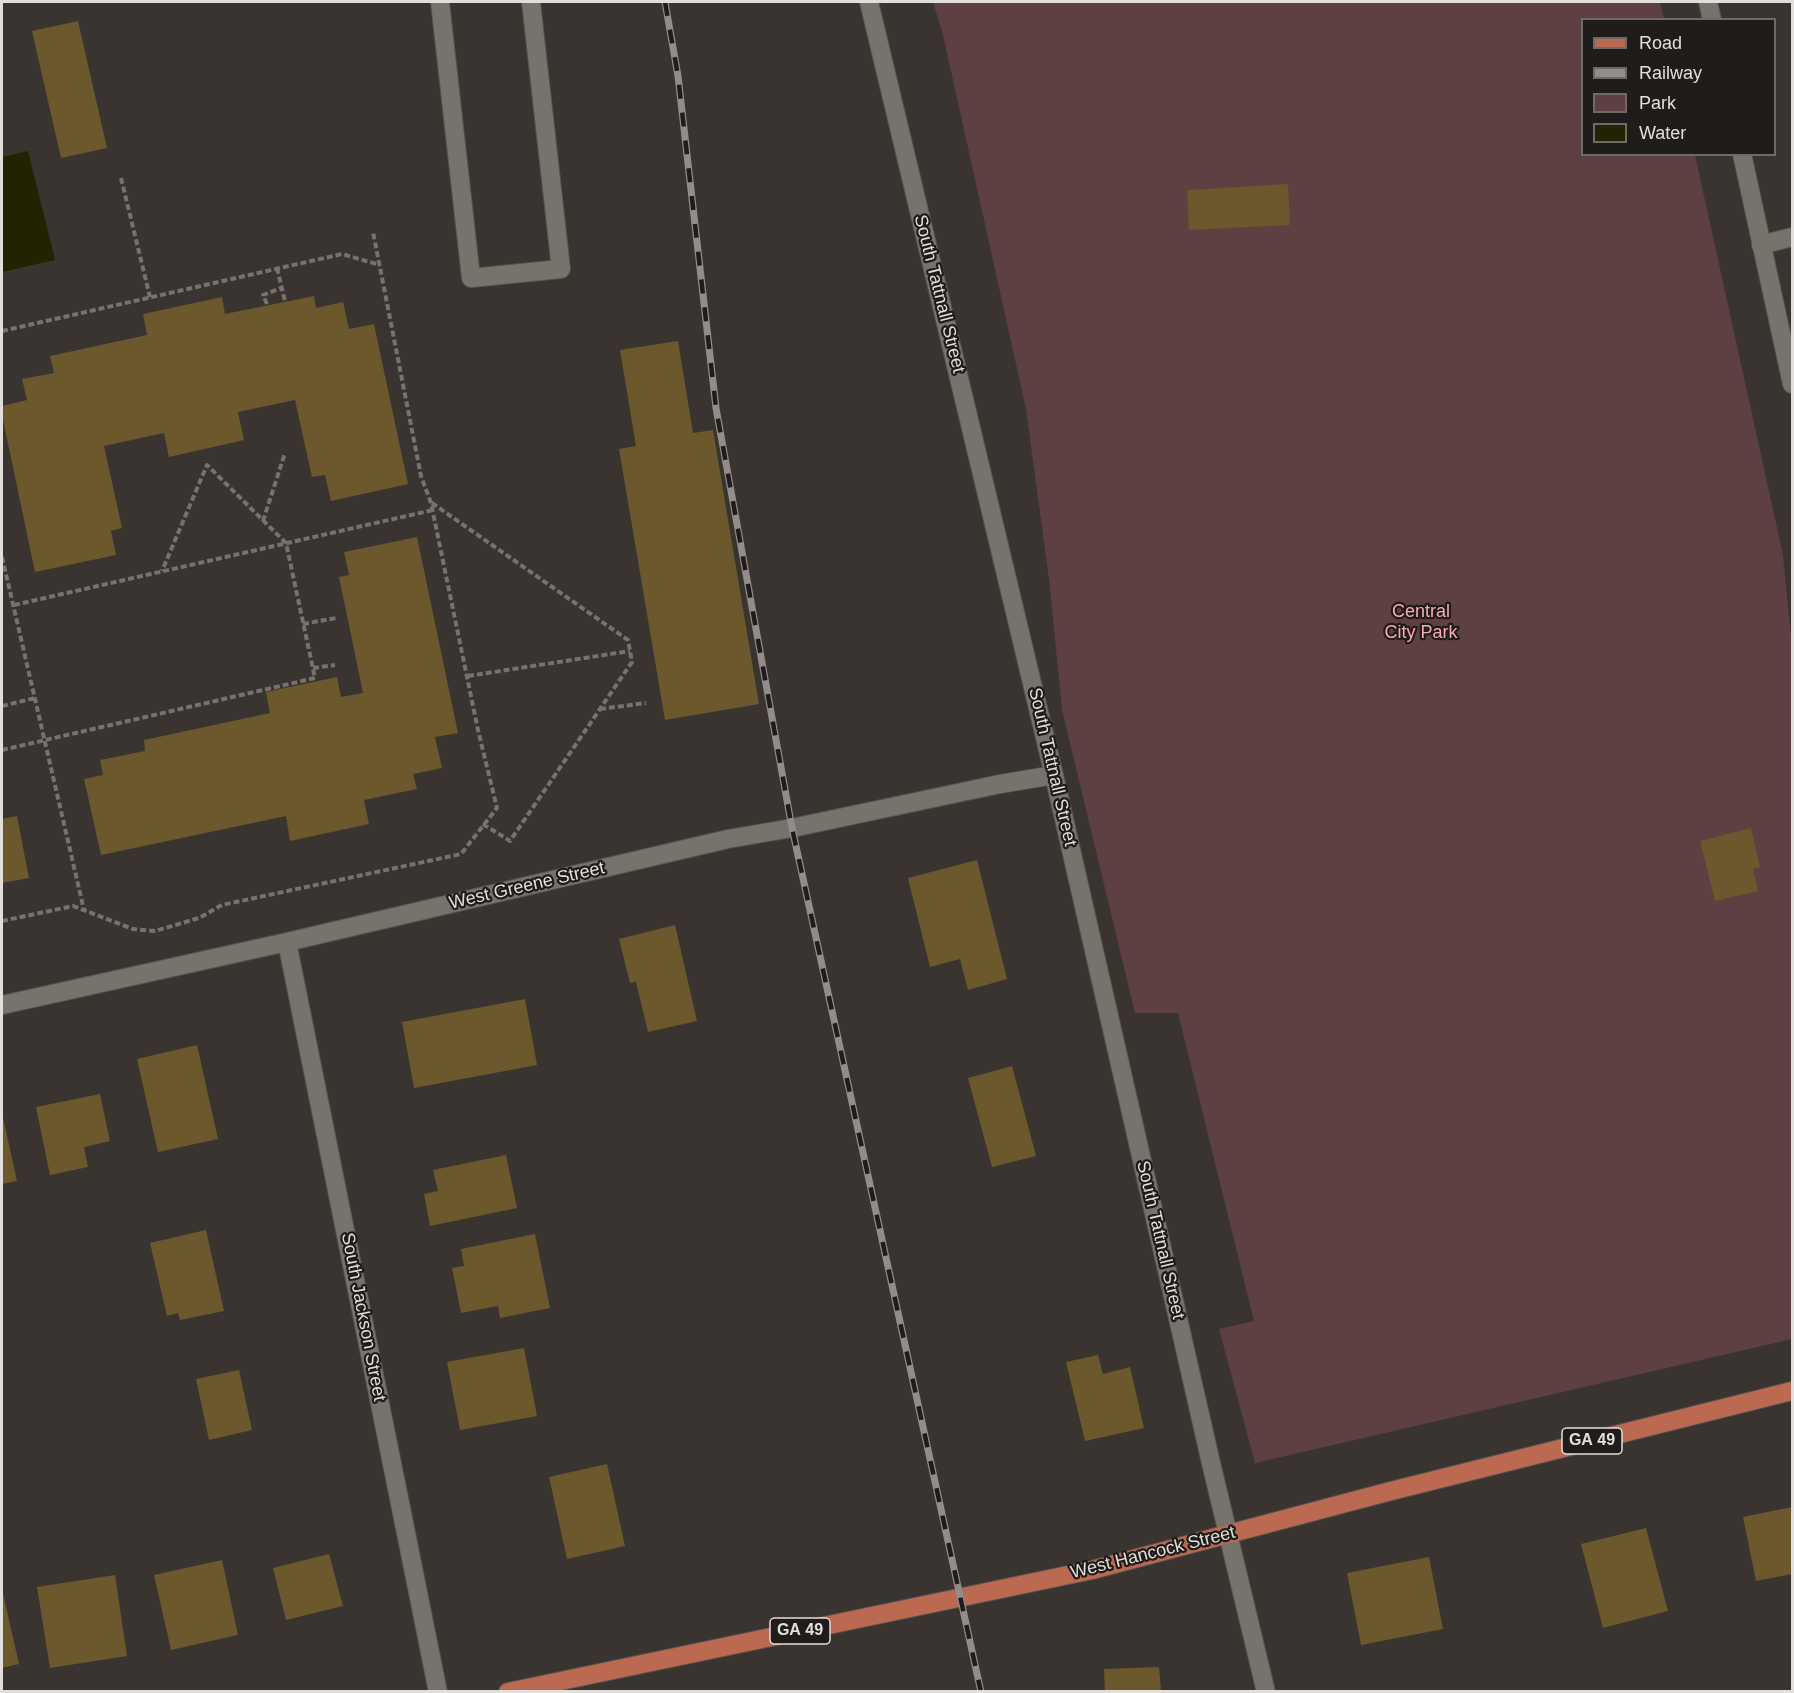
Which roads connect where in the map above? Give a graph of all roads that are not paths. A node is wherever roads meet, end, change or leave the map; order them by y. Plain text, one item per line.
1 (440, 2) edge
2 (531, 2) edge
3 (869, 2) edge
4 (1708, 2) edge
5 (1712, 18) edge
6 (1742, 156) edge
7 (1792, 237) edge
8 (1761, 244) junction
9 (1792, 384) edge
10 (1054, 775) junction
11 (287, 942) junction
12 (2, 1005) edge
13 (1792, 1391) edge
14 (1228, 1533) junction
15 (438, 1692) edge
16 (508, 1692) edge
17 (1266, 1692) edge

1 - 2 street
3 - 10 street, South Tattnall Street
4 - 5 street
6 - 8 street
7 - 8 street
8 - 9 street
10 - 11 street, West Greene Street
10 - 14 street, South Tattnall Street
11 - 12 street, West Greene Street
11 - 15 street, South Jackson Street
13 - 14 main road, West Hancock Street / GA 49
14 - 16 main road, West Hancock Street / GA 49
14 - 17 street, South Tattnall Street

